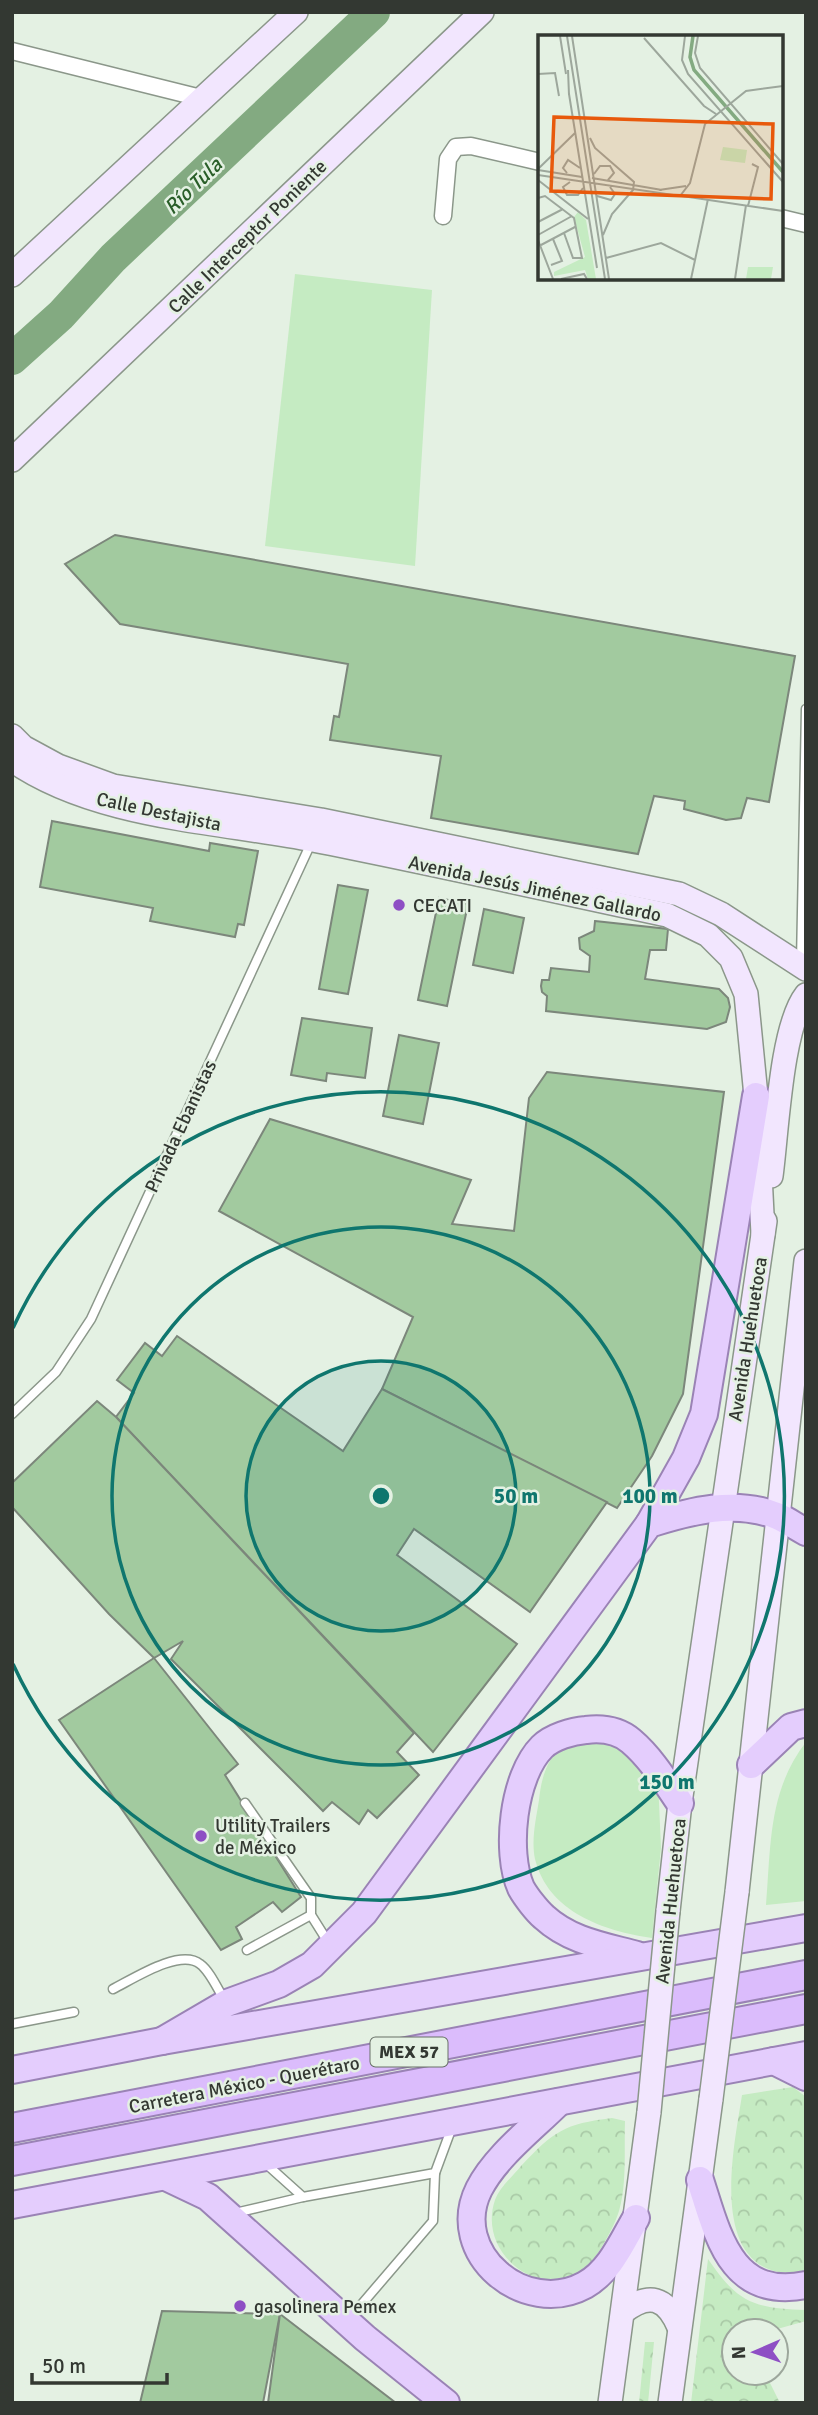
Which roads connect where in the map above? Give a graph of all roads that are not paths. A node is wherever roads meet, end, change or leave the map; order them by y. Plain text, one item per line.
1 (296, 12) edge
2 (482, 12) edge
3 (12, 51) edge
4 (205, 99) junction
5 (538, 162) edge
6 (443, 216) dead end
7 (783, 218) edge
8 (806, 224) edge
9 (12, 275) edge
10 (12, 460) edge
11 (806, 709) edge
12 (15, 753) edge
13 (317, 830) junction
14 (803, 967) edge
15 (806, 995) edge
16 (756, 1096) junction
17 (763, 1234) junction
18 (806, 1261) edge
19 (801, 1349) edge
20 (12, 1414) edge
21 (721, 1507) junction
22 (776, 1515) junction
23 (649, 1524) junction
24 (806, 1532) edge
25 (806, 1723) edge
26 (751, 1765) junction
27 (245, 1803) dead end
28 (680, 1803) junction
29 (311, 1915) junction
30 (806, 1928) edge
31 (332, 1947) junction
32 (247, 1950) dead end
33 (645, 1957) junction
34 (806, 1975) edge
35 (113, 1989) dead end
36 (227, 2003) junction
37 (806, 2009) edge
38 (74, 2012) dead end
39 (12, 2024) edge
40 (162, 2041) junction
41 (806, 2055) edge
42 (774, 2061) junction
43 (12, 2070) edge
44 (806, 2077) edge
45 (559, 2102) junction
46 (454, 2123) junction
47 (12, 2128) edge
48 (262, 2160) junction
49 (12, 2161) edge
50 (435, 2173) junction
51 (168, 2178) junction
52 (700, 2180) junction
53 (303, 2197) junction
54 (12, 2205) edge
55 (228, 2215) junction
56 (636, 2218) junction
57 (806, 2285) edge
58 (623, 2312) junction
59 (347, 2322) junction
60 (679, 2327) junction
61 (446, 2403) edge
62 (610, 2403) edge
63 (670, 2403) edge

1 - 4 main road
2 - 10 main road, Calle Interceptor Poniente
3 - 4 street
4 - 9 main road
5 - 6 street
7 - 8 street
11 - 14 lane
12 - 13 main road, Calle Destajista
13 - 14 main road, Avenida Jesús Jiménez Gallardo
13 - 16 main road, Avenida Jesús Jiménez Gallardo
13 - 20 lane, Privada Ebanistas
15 - 17 main road
16 - 17 main road, Avenida Jesús Jiménez Gallardo
16 - 23 main road
17 - 21 main road, Avenida Huehuetoca
18 - 19 main road
19 - 22 main road
21 - 22 main road
21 - 23 main road
21 - 28 main road, Avenida Huehuetoca
22 - 24 main road
22 - 26 main road
23 - 31 main road
25 - 26 main road
26 - 52 main road, bridge
27 - 29 lane
28 - 33 main road
28 - 56 main road, Avenida Huehuetoca, bridge
29 - 31 lane
29 - 32 lane
30 - 33 main road
31 - 36 main road
33 - 40 main road
34 - 47 highway, Carretera México - Querétaro / MEX 57
35 - 36 lane
36 - 40 main road
37 - 49 highway, Carretera México - Querétaro / MEX 57
38 - 39 lane
40 - 43 main road
41 - 42 main road
42 - 44 main road
42 - 45 main road
45 - 46 main road
45 - 56 main road
46 - 48 main road
46 - 50 lane
48 - 51 main road
48 - 53 lane
50 - 53 lane
50 - 59 lane
51 - 54 main road
51 - 55 main road
52 - 57 main road
52 - 60 main road
53 - 55 lane
55 - 59 main road
56 - 58 main road, Avenida Huehuetoca
58 - 60 main road
58 - 62 main road, Avenida Huehuetoca
59 - 61 main road
60 - 63 main road

